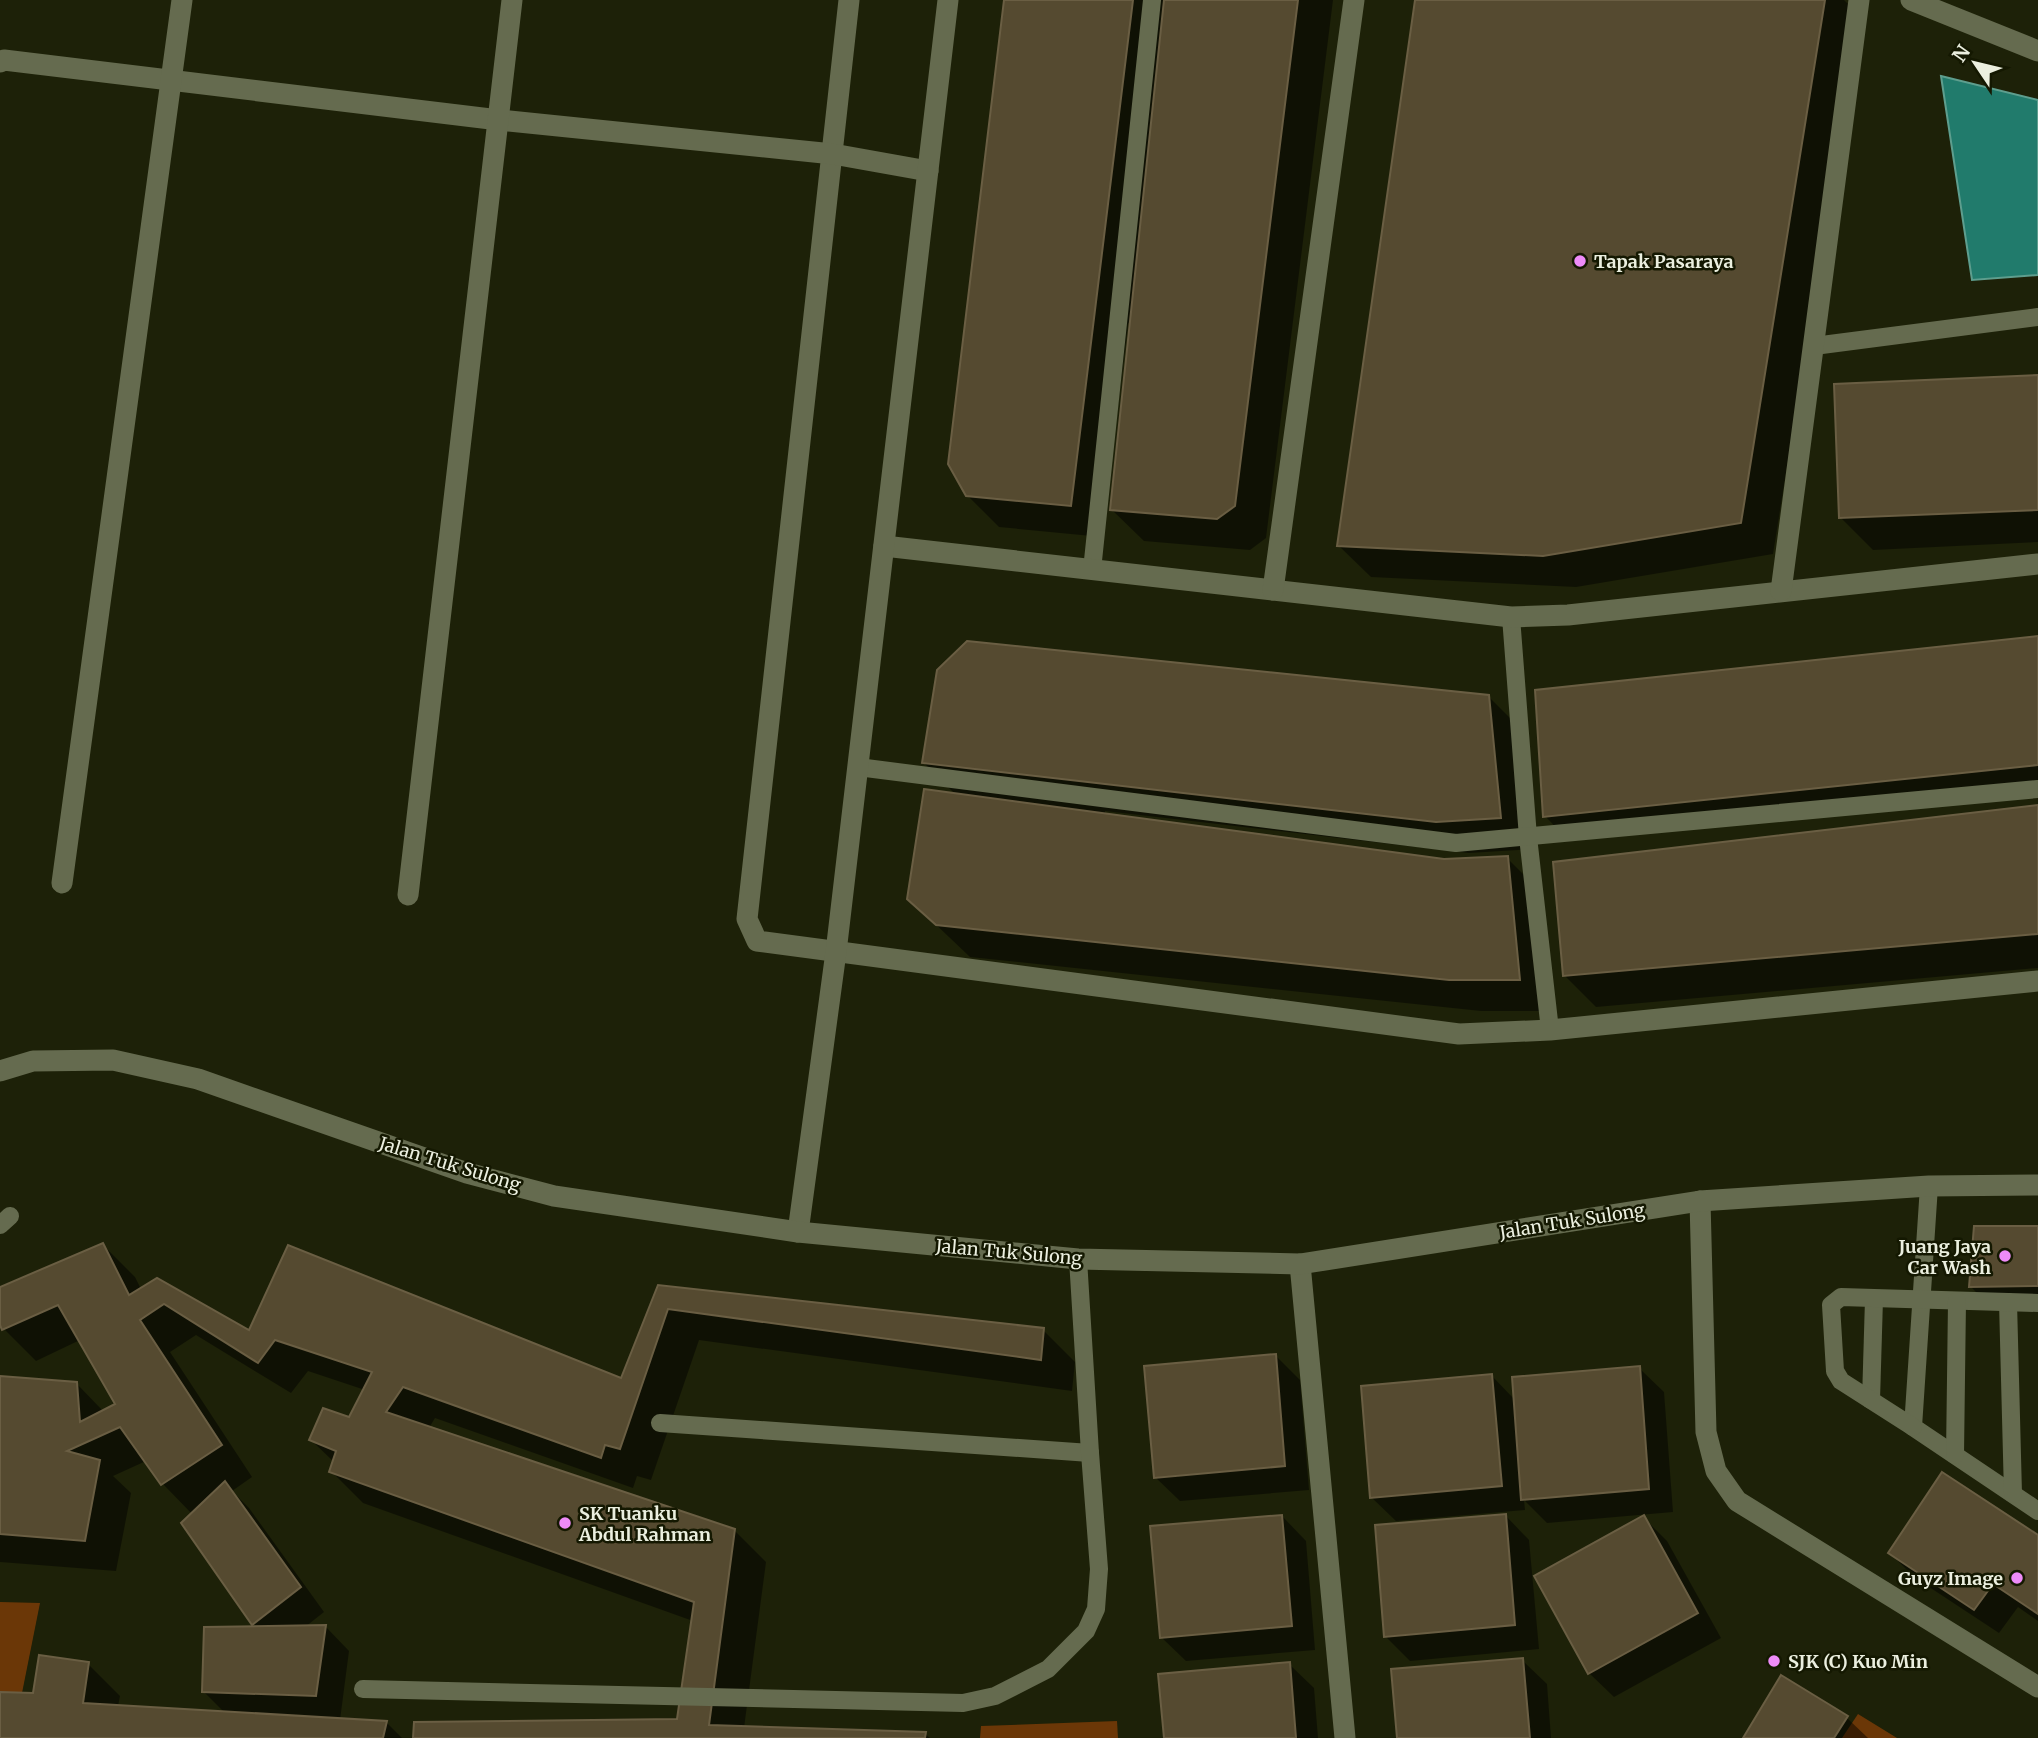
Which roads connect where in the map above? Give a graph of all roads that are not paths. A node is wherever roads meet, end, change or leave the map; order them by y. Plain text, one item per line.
1 (182, 0) edge
2 (512, 0) edge
3 (849, 0) edge
4 (948, 0) edge
5 (1152, 0) edge
6 (1354, 0) edge
7 (1859, 0) edge
8 (1911, 0) edge
9 (2038, 51) edge
10 (0, 62) edge
11 (171, 81) junction
12 (499, 120) junction
13 (833, 154) junction
14 (928, 171) junction
15 (2038, 317) edge
16 (1814, 346) junction
17 (884, 546) junction
18 (2038, 564) edge
19 (1092, 570) junction
20 (1273, 590) junction
21 (1781, 591) junction
22 (1511, 617) junction
23 (858, 767) junction
24 (2038, 789) edge
25 (1528, 836) junction
26 (62, 883) dead end
27 (408, 895) dead end
28 (836, 952) junction
29 (2038, 981) edge
30 (1550, 1030) junction
31 (0, 1071) edge
32 (2038, 1185) edge
33 (1929, 1186) junction
34 (1700, 1201) junction
35 (798, 1232) junction
36 (1078, 1259) junction
37 (1300, 1264) junction
38 (1874, 1299) junction
39 (1921, 1301) junction
40 (1957, 1301) junction
41 (2008, 1302) junction
42 (2038, 1303) edge
43 (1871, 1400) junction
44 (660, 1423) dead end
45 (1913, 1427) junction
46 (1090, 1453) junction
47 (1955, 1455) junction
48 (2013, 1494) junction
49 (2038, 1511) edge
50 (2038, 1687) edge
51 (363, 1689) dead end
52 (1345, 1738) edge

1 - 11 street
2 - 12 street
3 - 13 street
4 - 14 street
5 - 19 lane
6 - 20 street
7 - 16 street
8 - 9 street
10 - 11 street
11 - 12 street
11 - 26 street
12 - 13 street
12 - 27 street
13 - 14 street
13 - 28 street
14 - 17 street
15 - 16 lane
16 - 21 street
17 - 19 street
17 - 23 street
18 - 21 street
19 - 20 street
20 - 22 street
21 - 22 street
22 - 25 lane
23 - 25 lane
23 - 28 street
24 - 25 lane
25 - 30 lane
28 - 30 street
28 - 35 street
29 - 30 street
31 - 35 street, Jalan Tuk Sulong
32 - 33 street, Jalan Tuk Sulong
33 - 34 street, Jalan Tuk Sulong
33 - 39 lane
34 - 37 street, Jalan Tuk Sulong
34 - 50 street
35 - 36 street, Jalan Tuk Sulong
36 - 37 street, Jalan Tuk Sulong
36 - 46 lane
37 - 52 street
38 - 39 lane
38 - 43 lane
38 - 43 lane
39 - 40 lane
39 - 45 lane
40 - 41 lane
40 - 47 lane
41 - 42 lane
41 - 48 lane
43 - 45 lane
44 - 46 lane
45 - 47 lane
46 - 51 lane
47 - 48 lane
48 - 49 lane

